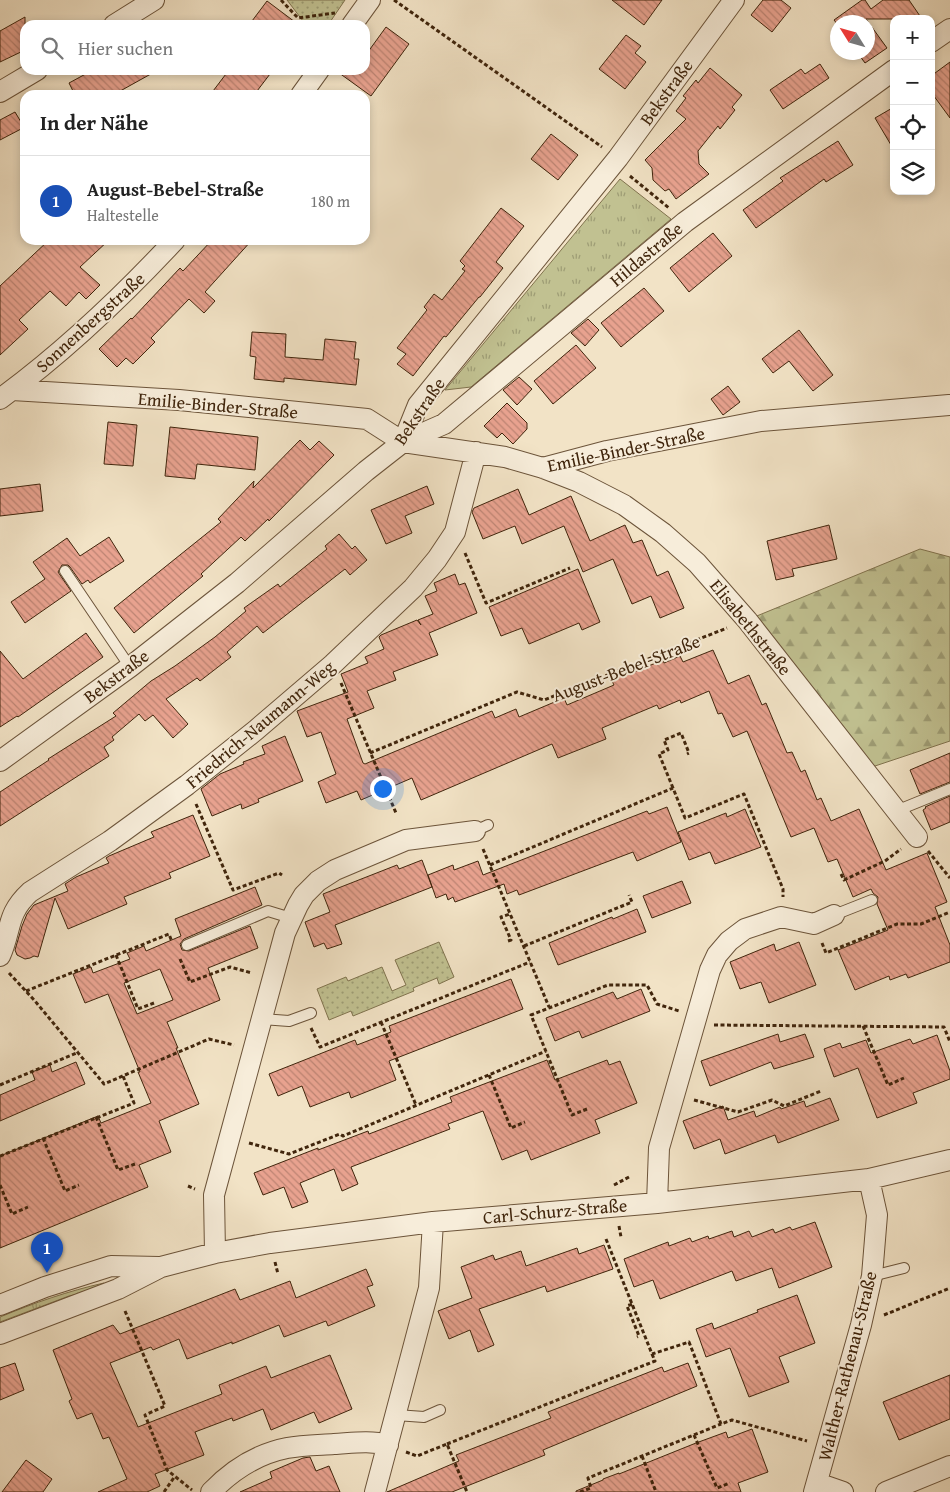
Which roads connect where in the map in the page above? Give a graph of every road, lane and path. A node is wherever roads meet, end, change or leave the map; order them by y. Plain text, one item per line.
1 (154, 0) edge
2 (281, 0) edge
3 (394, 0) edge
4 (734, 0) edge
5 (362, 11) edge
6 (122, 20) edge
7 (950, 29) edge
8 (935, 39) edge
9 (890, 73) edge
10 (29, 75) edge
11 (315, 75) edge
12 (305, 90) edge
13 (0, 92) edge
14 (604, 148) dead end
15 (628, 174) dead end
16 (676, 213) dead end
17 (170, 245) edge
18 (6, 394) edge
19 (949, 405) edge
20 (403, 442) junction
21 (476, 452) junction
22 (543, 468) junction
23 (468, 560) dead end
24 (570, 568) dead end
25 (65, 571) dead end
26 (747, 620) junction
27 (130, 667) junction
28 (342, 684) dead end
29 (370, 753) junction
30 (686, 754) dead end
31 (0, 761) edge
32 (187, 785) junction
33 (673, 788) junction
34 (950, 790) edge
35 (896, 811) junction
36 (396, 814) dead end
37 (482, 828) dead end
38 (917, 836) dead end
39 (929, 852) dead end
40 (885, 861) dead end
41 (841, 874) dead end
42 (282, 875) dead end
43 (950, 878) edge
44 (783, 889) dead end
45 (629, 895) dead end
46 (872, 900) dead end
47 (950, 912) edge
48 (510, 914) junction
49 (834, 915) joint
50 (292, 918) junction
51 (170, 938) dead end
52 (508, 941) dead end
53 (821, 941) dead end
54 (187, 945) dead end
55 (523, 946) junction
56 (176, 951) dead end
57 (116, 955) junction
58 (530, 962) junction
59 (4, 963) edge
60 (245, 971) dead end
61 (26, 991) junction
62 (154, 1002) dead end
63 (549, 1007) junction
64 (311, 1013) dead end
65 (696, 1016) junction
66 (262, 1019) junction
67 (381, 1022) junction
68 (863, 1026) junction
69 (950, 1042) edge
70 (228, 1043) dead end
71 (320, 1047) dead end
72 (546, 1051) junction
73 (79, 1052) junction
74 (489, 1074) junction
75 (123, 1076) junction
76 (904, 1078) dead end
77 (0, 1085) edge
78 (821, 1092) dead end
79 (674, 1094) junction
80 (416, 1104) junction
81 (588, 1109) dead end
82 (96, 1117) junction
83 (525, 1122) dead end
84 (43, 1138) junction
85 (229, 1138) junction
86 (0, 1156) edge
87 (950, 1160) edge
88 (135, 1164) dead end
89 (629, 1177) dead end
90 (869, 1179) junction
91 (0, 1185) edge
92 (79, 1185) dead end
93 (613, 1186) dead end
94 (657, 1203) junction
95 (28, 1207) dead end
96 (433, 1222) junction
97 (606, 1240) dead end
98 (215, 1253) junction
99 (161, 1267) junction
100 (904, 1268) dead end
101 (872, 1276) junction
102 (950, 1288) edge
103 (632, 1304) junction
104 (0, 1305) edge
105 (125, 1310) dead end
106 (861, 1325) junction
107 (0, 1334) edge
108 (637, 1337) dead end
109 (652, 1354) junction
110 (440, 1410) dead end
111 (396, 1415) junction
112 (721, 1424) junction
113 (694, 1435) junction
114 (447, 1444) junction
115 (388, 1445) junction
116 (827, 1446) junction
117 (410, 1454) dead end
118 (642, 1456) junction
119 (950, 1466) edge
120 (175, 1476) junction
121 (730, 1483) dead end
122 (815, 1487) edge
123 (591, 1488) junction
124 (164, 1492) edge
125 (194, 1492) edge
126 (211, 1492) edge
127 (375, 1492) edge
128 (468, 1492) edge
129 (580, 1492) edge
130 (593, 1492) edge
131 (656, 1492) edge
132 (843, 1492) edge
133 (886, 1492) edge

1 - 6 street
2 - 5 path
3 - 14 path
4 - 20 street, Bekstraße
7 - 8 street
9 - 20 street, Hildastraße
10 - 13 street
11 - 12 street
15 - 16 path
17 - 18 street, Sonnenbergstraße
18 - 20 street, Emilie-Binder-Straße
19 - 22 street, Emilie-Binder-Straße
20 - 21 street, Emilie-Binder-Straße
20 - 27 street, Bekstraße
21 - 22 street, Emilie-Binder-Straße
21 - 32 street, Friedrich-Naumann-Weg
22 - 26 street, Elisabethstraße
23 - 24 path
25 - 27 lane
26 - 29 path, August-Bebel-Straße
26 - 35 street, Elisabethstraße
27 - 31 street, Bekstraße
28 - 29 path
29 - 36 path
30 - 33 path
32 - 42 path
32 - 59 street, Friedrich-Naumann-Weg
33 - 44 path
33 - 48 path
34 - 35 lane
35 - 38 street, Elisabethstraße
37 - 50 street
39 - 43 path
40 - 41 path
45 - 55 path
46 - 49 lane
47 - 53 path
48 - 52 path
48 - 55 path
49 - 65 street
50 - 54 lane
50 - 66 street
51 - 57 path
55 - 58 path
56 - 60 path
57 - 61 path
57 - 62 path
58 - 63 path
58 - 67 path
59 - 61 path
61 - 73 path
63 - 65 path
63 - 72 path
64 - 66 lane
65 - 68 path
65 - 79 street
66 - 85 street
67 - 71 path
67 - 80 path
68 - 69 path
68 - 76 path
70 - 75 path
72 - 74 path
72 - 81 path
73 - 75 path
73 - 77 path
74 - 80 path
74 - 83 path
75 - 82 path
78 - 79 path
79 - 94 street
80 - 85 path
82 - 84 path
82 - 88 path
84 - 86 path
84 - 92 path
85 - 98 street
87 - 90 street, Carl-Schurz-Straße
89 - 93 path
90 - 94 street, Carl-Schurz-Straße
90 - 101 street, Walther-Rathenau-Straße
91 - 95 path
94 - 96 street, Carl-Schurz-Straße
96 - 98 street, Carl-Schurz-Straße
96 - 111 street
97 - 103 path
98 - 99 street, Carl-Schurz-Straße
99 - 104 street, Carl-Schurz-Straße
99 - 107 street, Carl-Schurz-Straße
100 - 101 lane
101 - 106 street, Walther-Rathenau-Straße
102 - 106 path
103 - 108 path
103 - 109 path
105 - 120 path
106 - 116 street, Walther-Rathenau-Straße
109 - 112 path
109 - 114 path
110 - 111 lane
111 - 115 street
112 - 113 path
112 - 116 path
113 - 118 path
113 - 121 path
114 - 117 path
114 - 128 path
115 - 126 street
115 - 127 street
116 - 122 street, Walther-Rathenau-Straße
118 - 123 path
118 - 131 path
119 - 133 street
120 - 124 path
120 - 125 path
122 - 132 street
123 - 129 path
123 - 130 path

